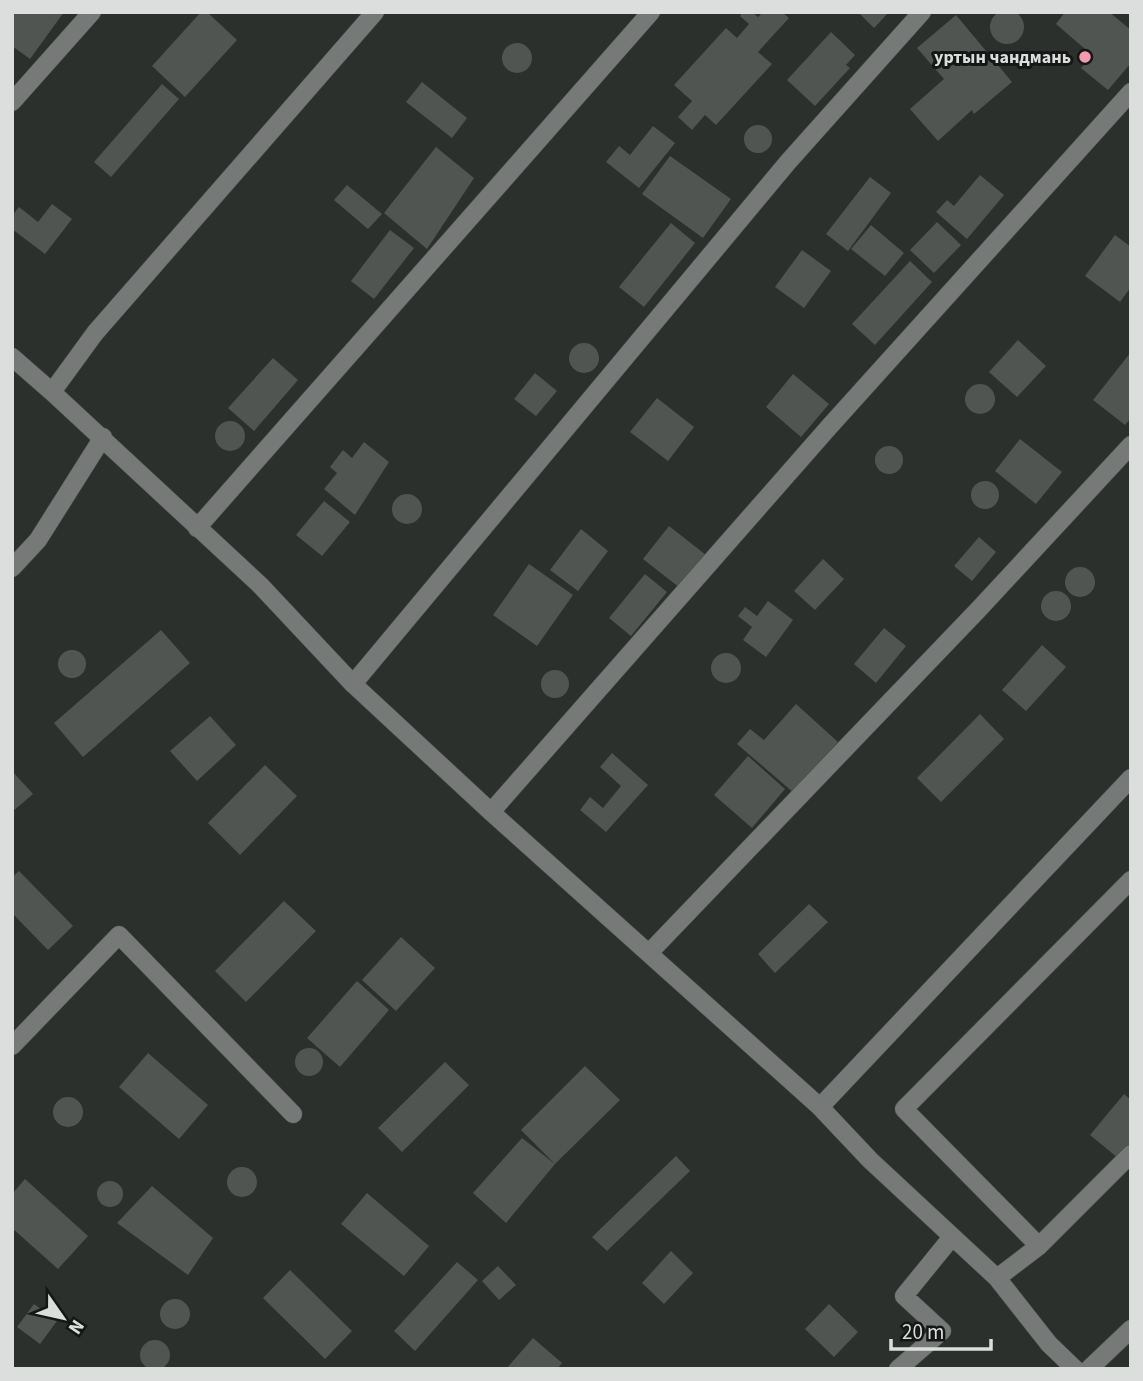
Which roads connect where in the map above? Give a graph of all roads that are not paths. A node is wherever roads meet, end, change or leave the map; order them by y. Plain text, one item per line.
1 (92, 12) edge
2 (375, 12) edge
3 (651, 12) edge
4 (922, 12) edge
5 (1131, 92) edge
6 (12, 102) edge
7 (12, 357) edge
8 (52, 392) junction
9 (103, 437) junction
10 (1131, 445) edge
11 (197, 528) junction
12 (12, 568) edge
13 (353, 684) junction
14 (1131, 778) edge
15 (491, 811) junction
16 (1131, 880) edge
17 (649, 953) junction
18 (12, 1046) edge
19 (820, 1107) junction
20 (293, 1114) dead end
21 (1131, 1154) edge
22 (952, 1237) junction
23 (1039, 1246) junction
24 (997, 1278) junction
25 (1131, 1329) edge
26 (898, 1369) edge
27 (1075, 1369) edge
28 (1089, 1369) edge

1 - 6 street
2 - 8 street
3 - 11 street
4 - 13 street
5 - 15 street
7 - 8 street
8 - 9 street
9 - 11 street
9 - 12 street
10 - 17 street
11 - 13 street
13 - 15 street
14 - 19 street
15 - 17 street
16 - 23 street
17 - 19 street
18 - 20 street
19 - 22 street
21 - 23 street
22 - 24 street
22 - 26 street
23 - 24 street
24 - 27 street
25 - 28 street

